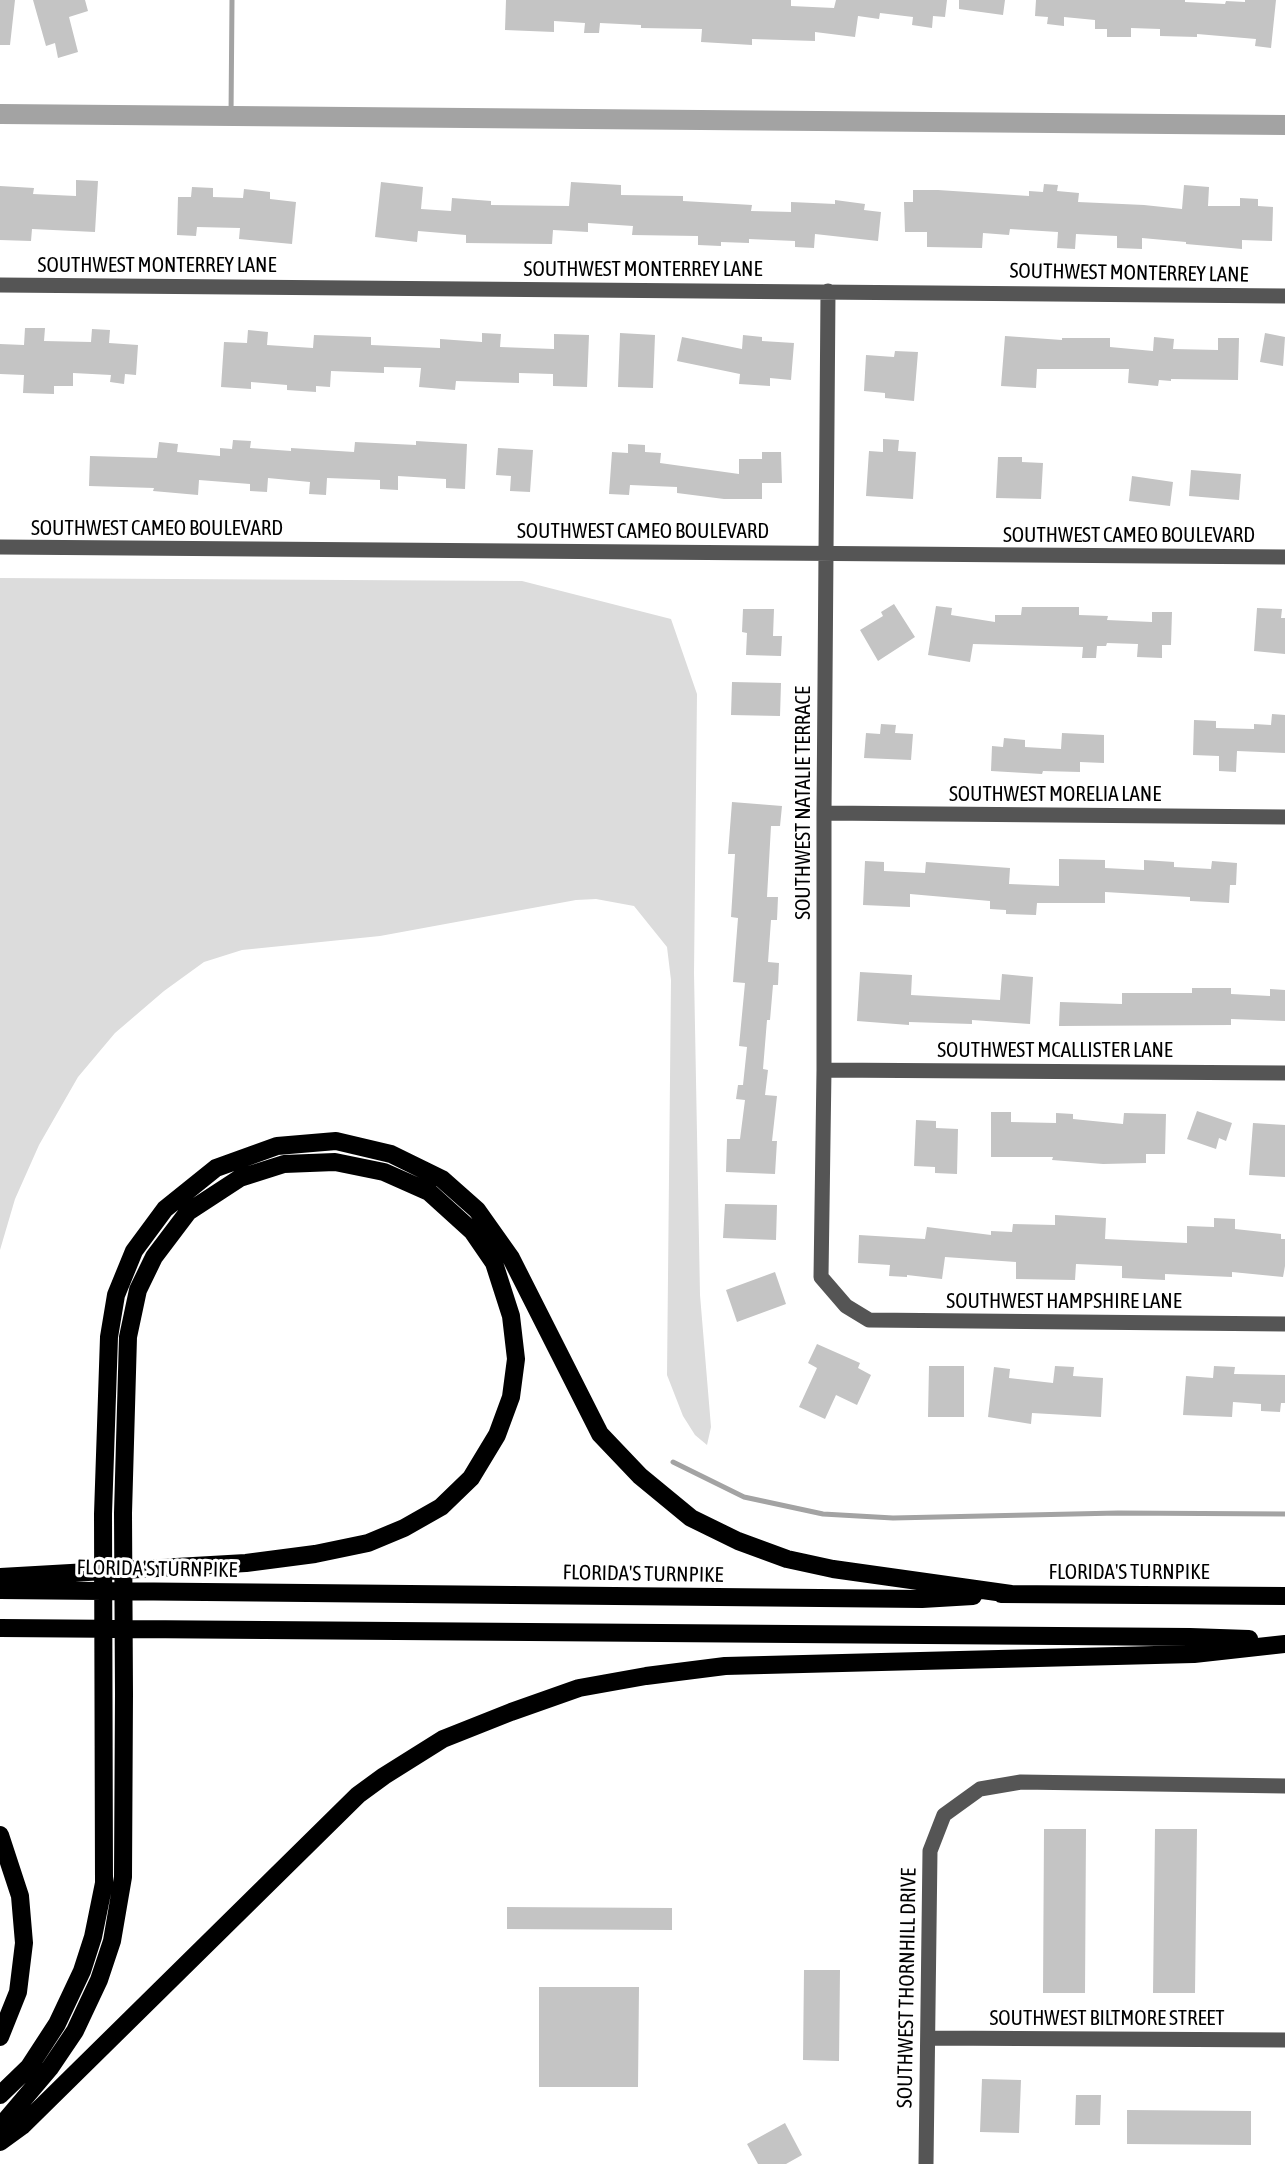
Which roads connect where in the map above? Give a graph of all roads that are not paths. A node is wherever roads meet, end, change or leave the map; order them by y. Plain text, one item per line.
1 (0, 285) edge
2 (828, 291) junction
3 (1285, 296) edge
4 (0, 548) edge
5 (825, 554) junction
6 (1285, 557) edge
7 (824, 813) junction
8 (1285, 817) edge
9 (824, 1070) junction
10 (1285, 1073) edge
11 (846, 1306) joint
12 (1285, 1324) edge
13 (0, 1577) edge
14 (0, 1590) edge
15 (1011, 1594) junction
16 (1285, 1596) edge
17 (0, 1628) edge
18 (1285, 1642) edge
19 (1285, 1785) edge
20 (0, 1835) edge
21 (0, 2037) edge
22 (928, 2038) junction
23 (1285, 2040) edge
24 (0, 2095) edge
25 (0, 2127) edge
26 (0, 2142) edge
27 (926, 2164) edge

1 - 2 street, SOUTHWEST MONTERREY LANE
2 - 3 street, SOUTHWEST MONTERREY LANE
2 - 5 street, SOUTHWEST NATALIE TERRACE
4 - 5 street, SOUTHWEST CAMEO BOULEVARD
5 - 6 street, SOUTHWEST CAMEO BOULEVARD
5 - 7 street, SOUTHWEST NATALIE TERRACE
7 - 8 street, SOUTHWEST MORELIA LANE
7 - 9 street, SOUTHWEST NATALIE TERRACE
9 - 10 street, SOUTHWEST MCALLISTER LANE
9 - 11 street, SOUTHWEST NATALIE TERRACE
11 - 12 street, SOUTHWEST HAMPSHIRE LANE
13 - 25 highway
14 - 15 highway, FLORIDA'S TURNPIKE
15 - 16 highway, FLORIDA'S TURNPIKE
15 - 24 highway
17 - 18 highway
18 - 26 highway
19 - 22 street, SOUTHWEST THORNHILL DRIVE
20 - 21 highway
22 - 23 street, SOUTHWEST BILTMORE STREET
22 - 27 street, SOUTHWEST THORNHILL DRIVE

